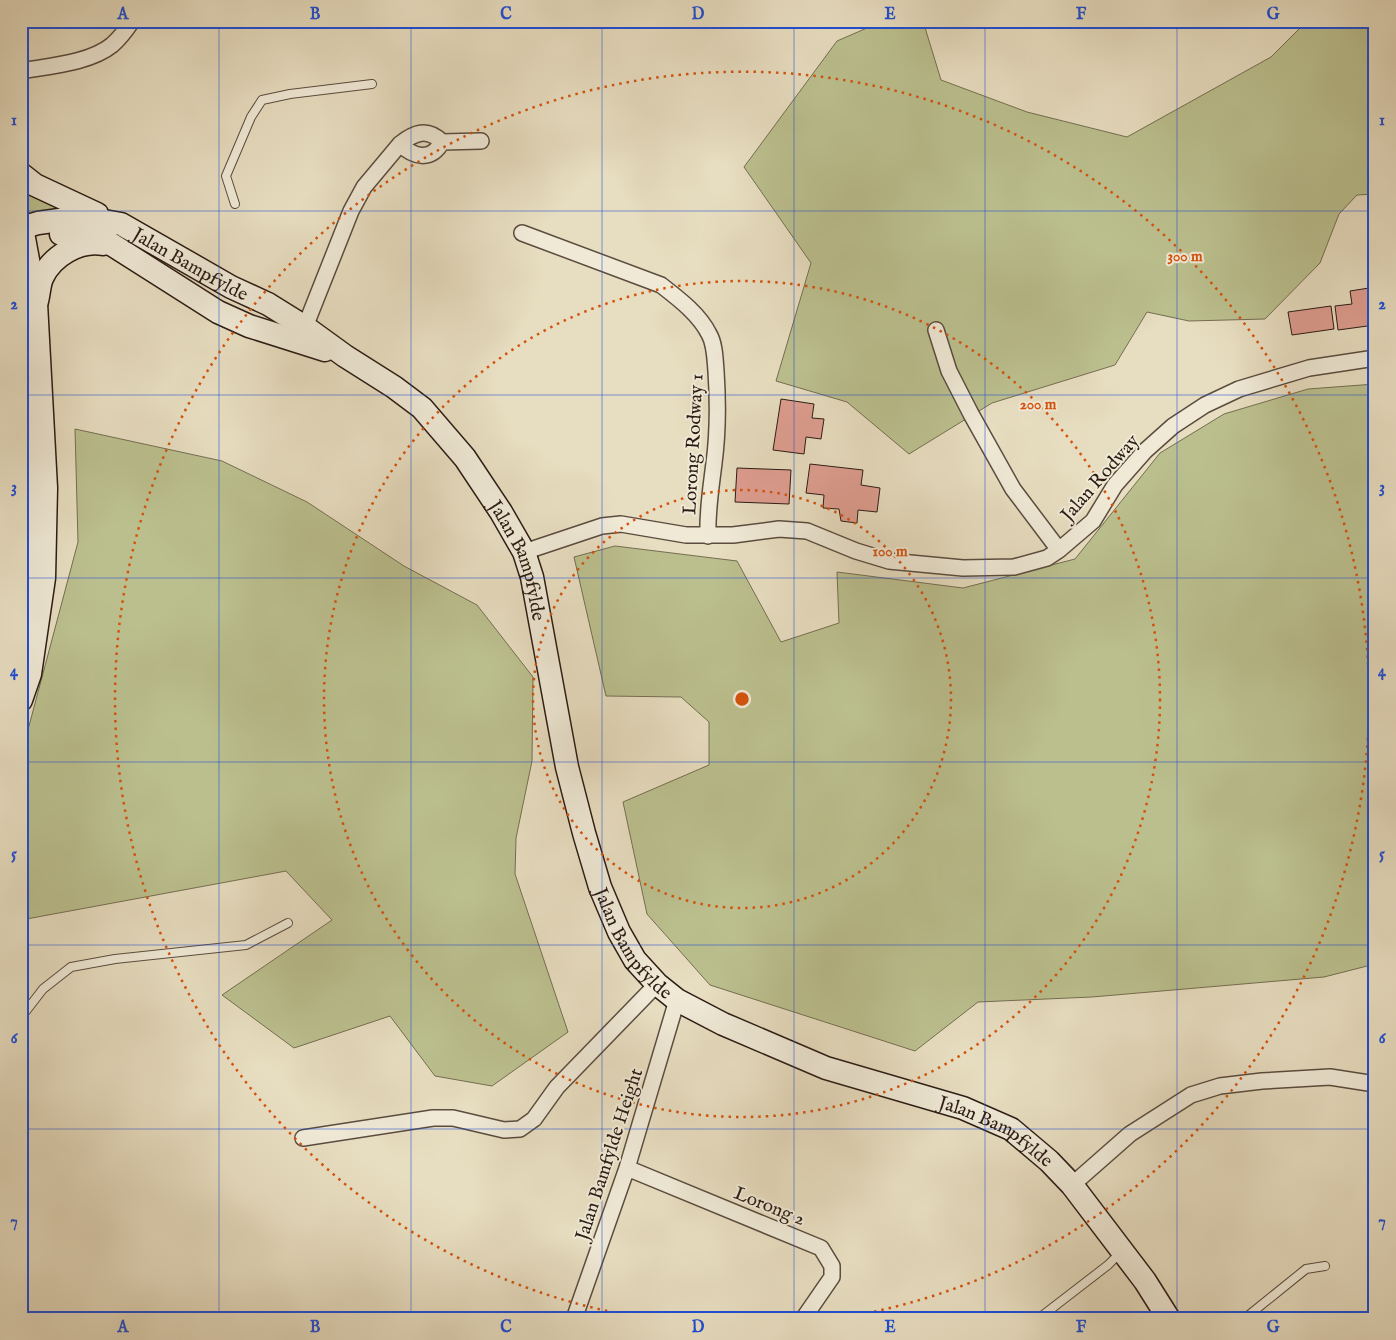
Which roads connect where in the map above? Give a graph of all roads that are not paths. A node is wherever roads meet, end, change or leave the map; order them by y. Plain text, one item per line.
1 (132, 21) edge
2 (21, 71) edge
3 (372, 84) dead end
4 (442, 142) junction
5 (481, 142) dead end
6 (400, 144) junction
7 (21, 174) edge
8 (235, 204) dead end
9 (122, 224) junction
10 (22, 231) edge
11 (522, 232) dead end
12 (114, 246) junction
13 (231, 287) junction
14 (36, 304) junction
15 (218, 312) junction
16 (305, 327) junction
17 (936, 330) dead end
18 (345, 356) junction
19 (1375, 358) edge
20 (21, 386) edge
21 (25, 455) edge
22 (708, 536) junction
23 (1059, 550) junction
24 (524, 552) junction
25 (21, 601) edge
26 (21, 700) edge
27 (288, 923) dead end
28 (658, 984) junction
29 (678, 1000) junction
30 (21, 1014) edge
31 (1375, 1084) edge
32 (303, 1138) dead end
33 (627, 1168) junction
34 (1072, 1184) junction
35 (1122, 1251) junction
36 (1325, 1266) dead end
37 (574, 1319) edge
38 (803, 1319) edge
39 (1038, 1319) edge
40 (1169, 1319) edge
41 (1244, 1319) edge

1 - 2 street
3 - 8 lane
4 - 5 street
4 - 6 street
4 - 6 street
6 - 16 street
7 - 9 street
9 - 10 street, Jalan Bampfylde
9 - 13 street, Jalan Bampfylde
10 - 12 street, Jalan Bampfylde
10 - 14 street
11 - 22 street, Lorong Rodway 1
12 - 14 street
12 - 15 street, Jalan Bampfylde
13 - 15 street
13 - 16 street, Jalan Bampfylde
14 - 26 street
15 - 18 street, Jalan Bampfylde
16 - 18 street, Jalan Bampfylde
17 - 23 street
18 - 24 street, Jalan Bampfylde
19 - 23 street, Jalan Rodway
20 - 21 street
21 - 25 street
22 - 23 street, Jalan Rodway
22 - 24 street, Jalan Rodway
24 - 28 street, Jalan Bampfylde
27 - 30 lane
28 - 29 street, Jalan Bampfylde
28 - 32 street
29 - 33 street, Jalan Bamfylde Height
29 - 34 street, Jalan Bampfylde
31 - 34 street
33 - 37 street, Jalan Bamfylde Height
33 - 38 street, Lorong 2
34 - 35 street, Jalan Bampfylde
35 - 39 lane
35 - 40 street, Jalan Bampfylde
36 - 41 lane

